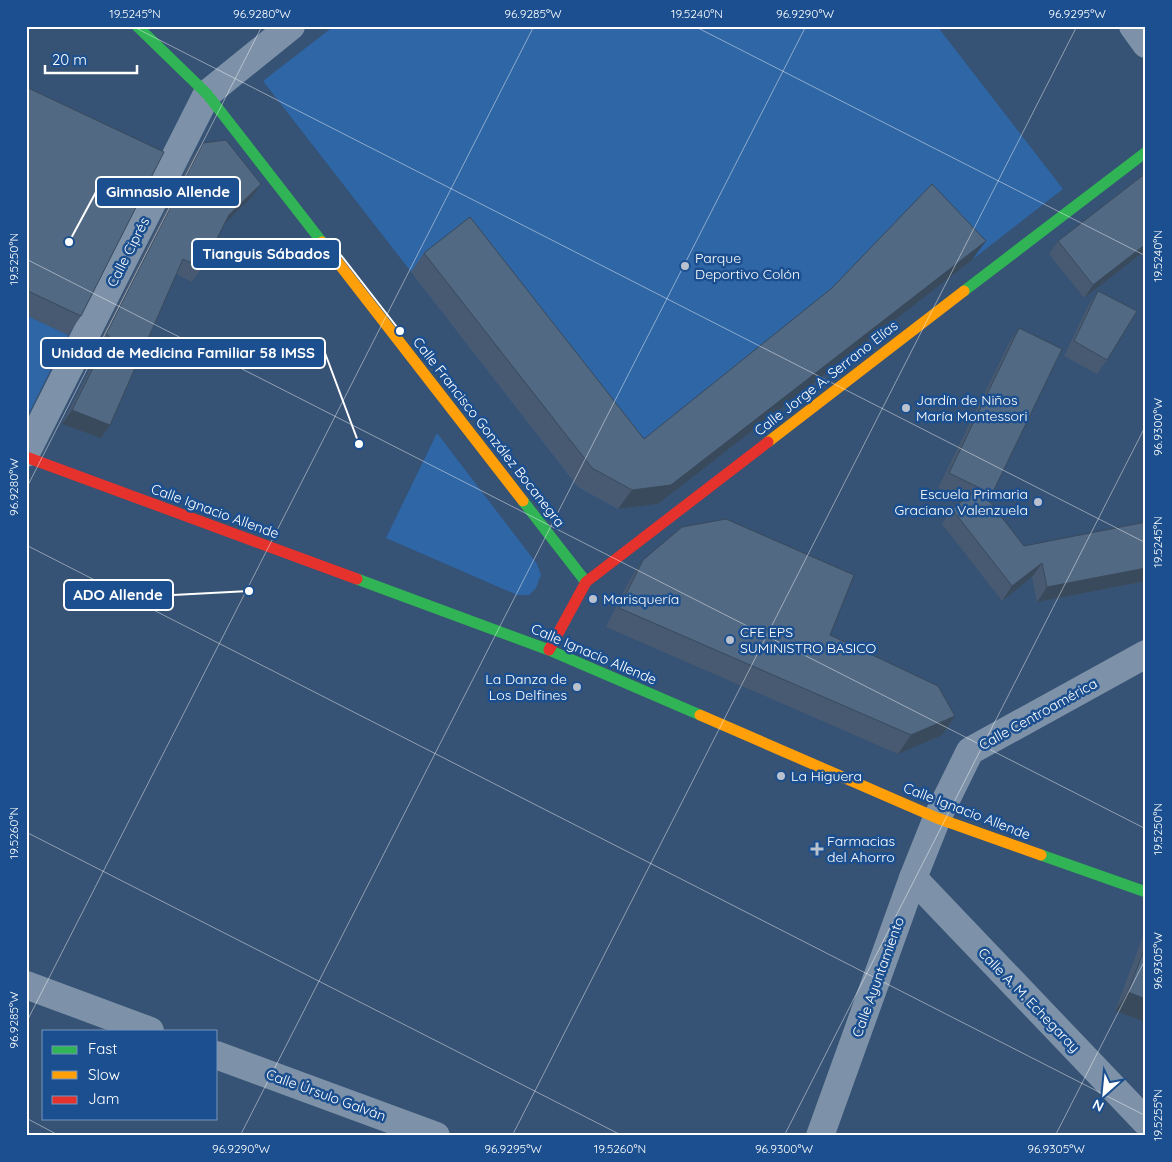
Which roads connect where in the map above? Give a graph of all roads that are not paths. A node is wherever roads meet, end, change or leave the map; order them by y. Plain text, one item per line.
1 (136, 26) edge
2 (292, 26) edge
3 (1133, 26) edge
4 (1146, 44) edge
5 (207, 94) junction
6 (1146, 152) edge
7 (26, 455) edge
8 (586, 582) junction
9 (549, 650) junction
10 (1146, 654) edge
11 (937, 818) junction
12 (913, 878) junction
13 (1146, 892) edge
14 (26, 985) edge
15 (147, 1030) edge
16 (218, 1056) edge
17 (1146, 1122) edge
18 (436, 1136) edge
19 (820, 1136) edge

1 - 5 street, Calle Francisco González Bocanegra
2 - 5 street, Calle Ciprés
3 - 4 street
5 - 7 street, Calle Ciprés
5 - 8 street, Calle Francisco González Bocanegra
6 - 8 street, Calle Jorge A. Serrano Elías
7 - 9 street, Calle Ignacio Allende
8 - 9 street, Calle Jorge A. Serrano Elías
9 - 11 street, Calle Ignacio Allende
10 - 11 street, Calle Centroamérica
11 - 12 street, Calle Ayuntamiento
11 - 13 street, Calle Ignacio Allende
12 - 17 street, Calle A. M. Echegaray
12 - 19 street, Calle Ayuntamiento
14 - 15 street
16 - 18 street, Calle Úrsulo Galván

